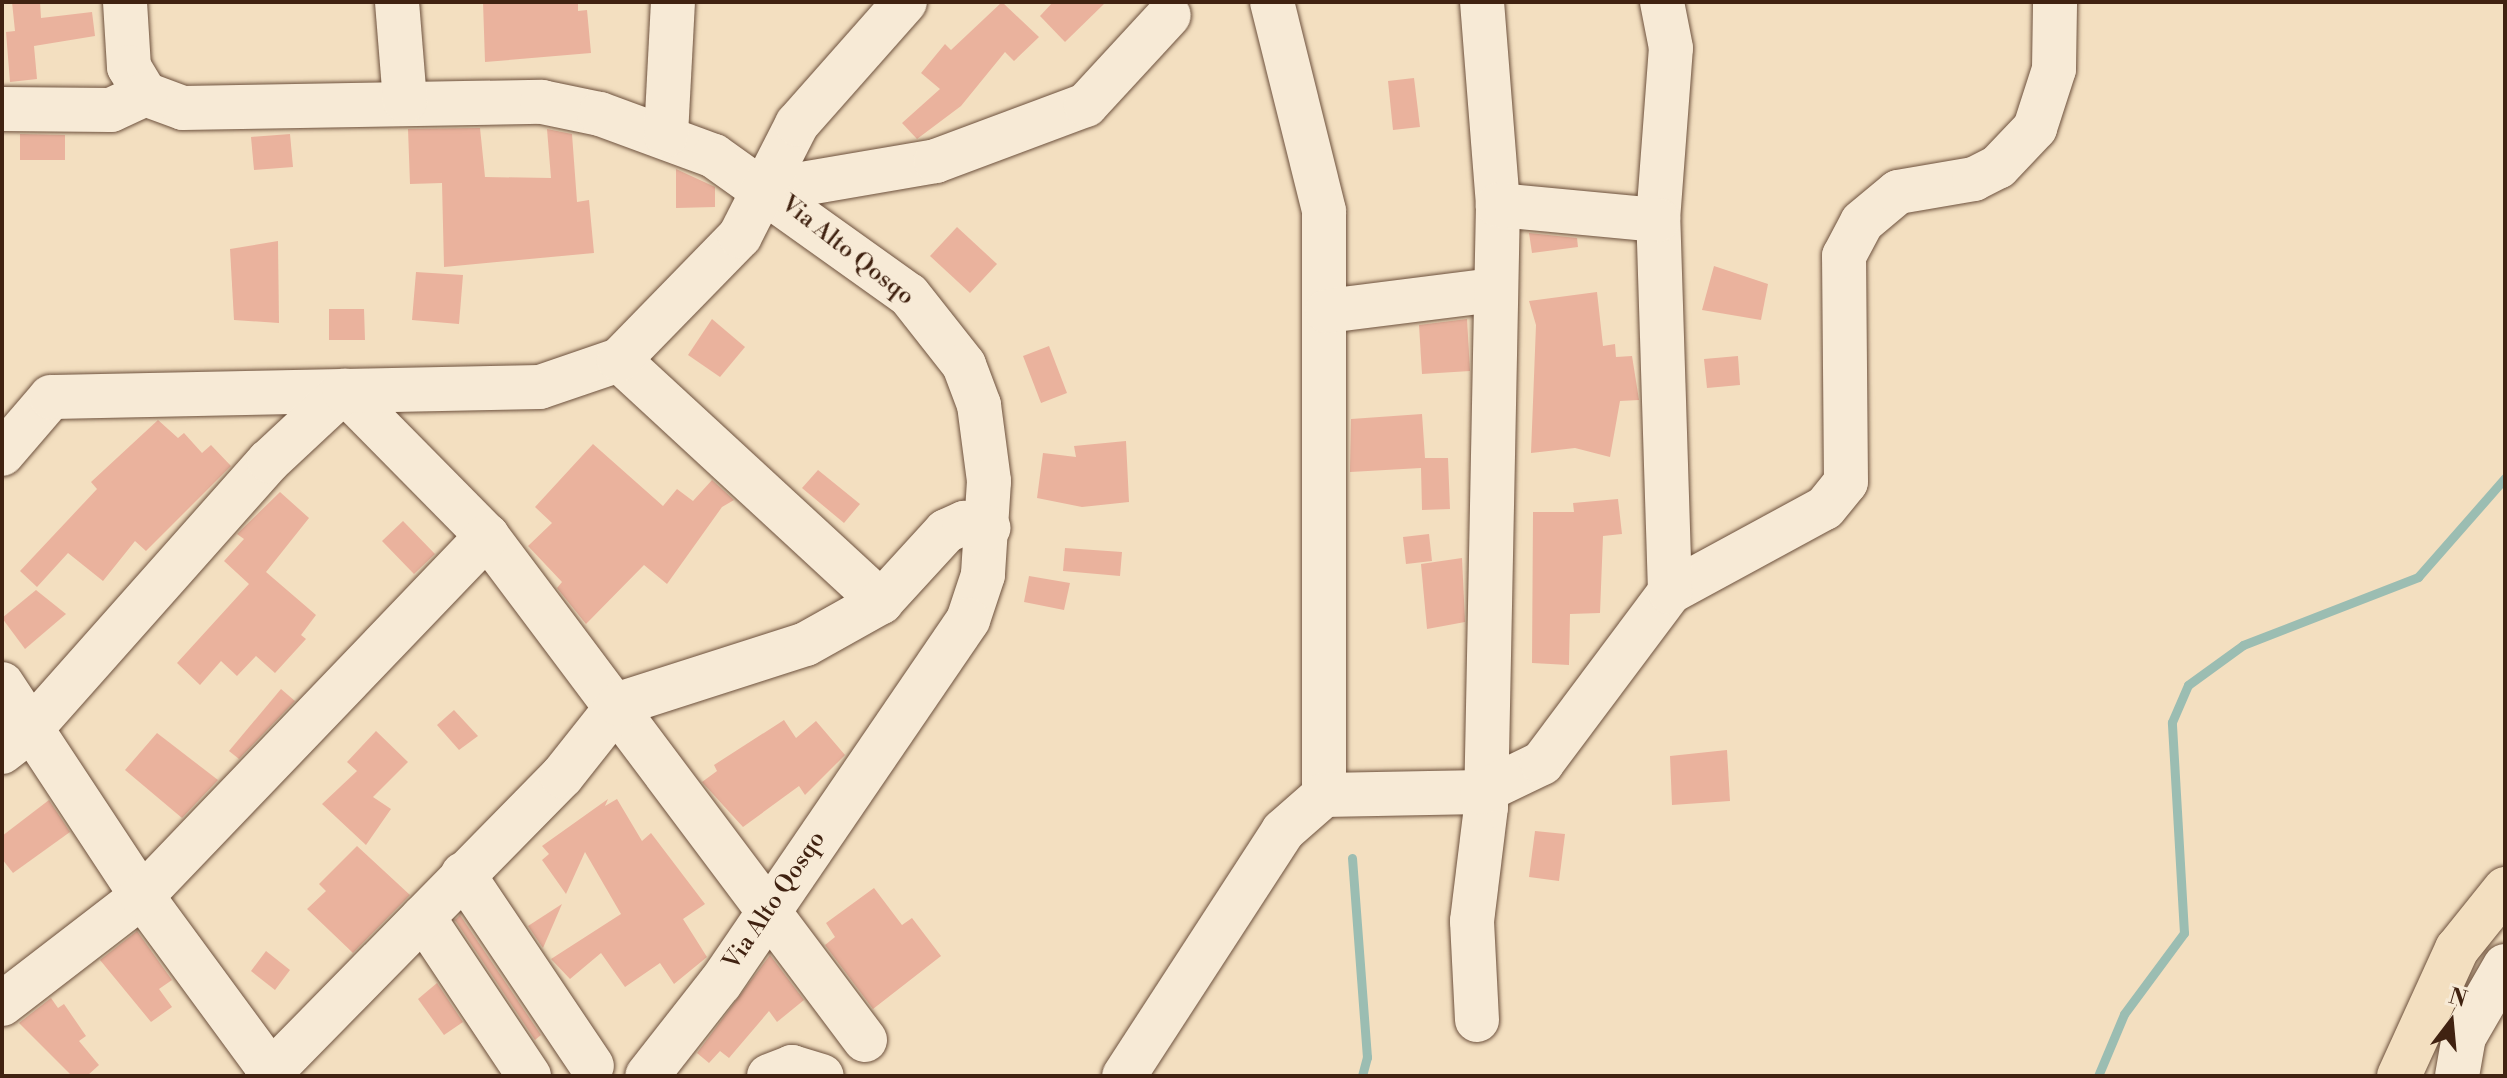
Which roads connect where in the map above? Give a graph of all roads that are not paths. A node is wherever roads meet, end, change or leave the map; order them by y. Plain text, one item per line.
1 (125, 2) edge
2 (397, 2) edge
3 (673, 2) edge
4 (905, 2) edge
5 (1272, 2) edge
6 (1482, 2) edge
7 (1662, 2) edge
8 (2055, 2) edge
9 (1169, 15) dead end
10 (145, 94) junction
11 (405, 101) junction
12 (2, 109) edge
13 (666, 135) junction
14 (767, 190) junction
15 (1498, 205) junction
16 (1658, 220) junction
17 (1493, 290) junction
18 (1327, 311) junction
19 (619, 360) junction
20 (344, 391) junction
21 (51, 397) junction
22 (2, 399) edge
23 (2, 454) edge
24 (989, 528) junction
25 (487, 536) junction
26 (1670, 592) junction
27 (881, 602) junction
28 (2, 684) edge
29 (619, 704) junction
30 (16, 742) edge
31 (1482, 792) junction
32 (1324, 795) junction
33 (463, 874) junction
34 (2505, 889) edge
35 (142, 896) junction
36 (769, 905) junction
37 (423, 917) junction
38 (2505, 966) edge
39 (2, 1004) edge
40 (1477, 1020) dead end
41 (865, 1040) dead end
42 (592, 1066) dead end
43 (271, 1075) edge
44 (529, 1076) edge
45 (647, 1076) edge
46 (769, 1076) edge
47 (822, 1076) edge
48 (1124, 1076) edge
49 (2399, 1076) edge
50 (2457, 1076) edge

1 - 10 street
2 - 11 street
3 - 13 street
4 - 14 street
5 - 18 street
6 - 15 street
7 - 16 street
8 - 26 street
9 - 14 street
10 - 11 street, Via Alto Qosqo
10 - 12 street
11 - 13 street, Via Alto Qosqo
13 - 14 street, Via Alto Qosqo
14 - 19 street
14 - 24 street, Via Alto Qosqo
15 - 16 street
15 - 17 street
16 - 26 street
17 - 18 street
17 - 31 street
18 - 32 street
19 - 20 street
19 - 27 street
20 - 21 street
20 - 25 street
20 - 30 street
21 - 22 street
21 - 23 street
24 - 27 street
24 - 36 street, Via Alto Qosqo
25 - 29 street
25 - 35 street
26 - 31 street
27 - 29 street
28 - 30 street
29 - 33 street
29 - 36 street
30 - 35 street
31 - 32 street
31 - 40 street
32 - 48 street
33 - 37 street
33 - 42 street
34 - 49 main road
35 - 39 street
35 - 43 street
36 - 41 street
36 - 45 street, Via Alto Qosqo
37 - 43 street
37 - 44 street
38 - 50 street
46 - 47 street

